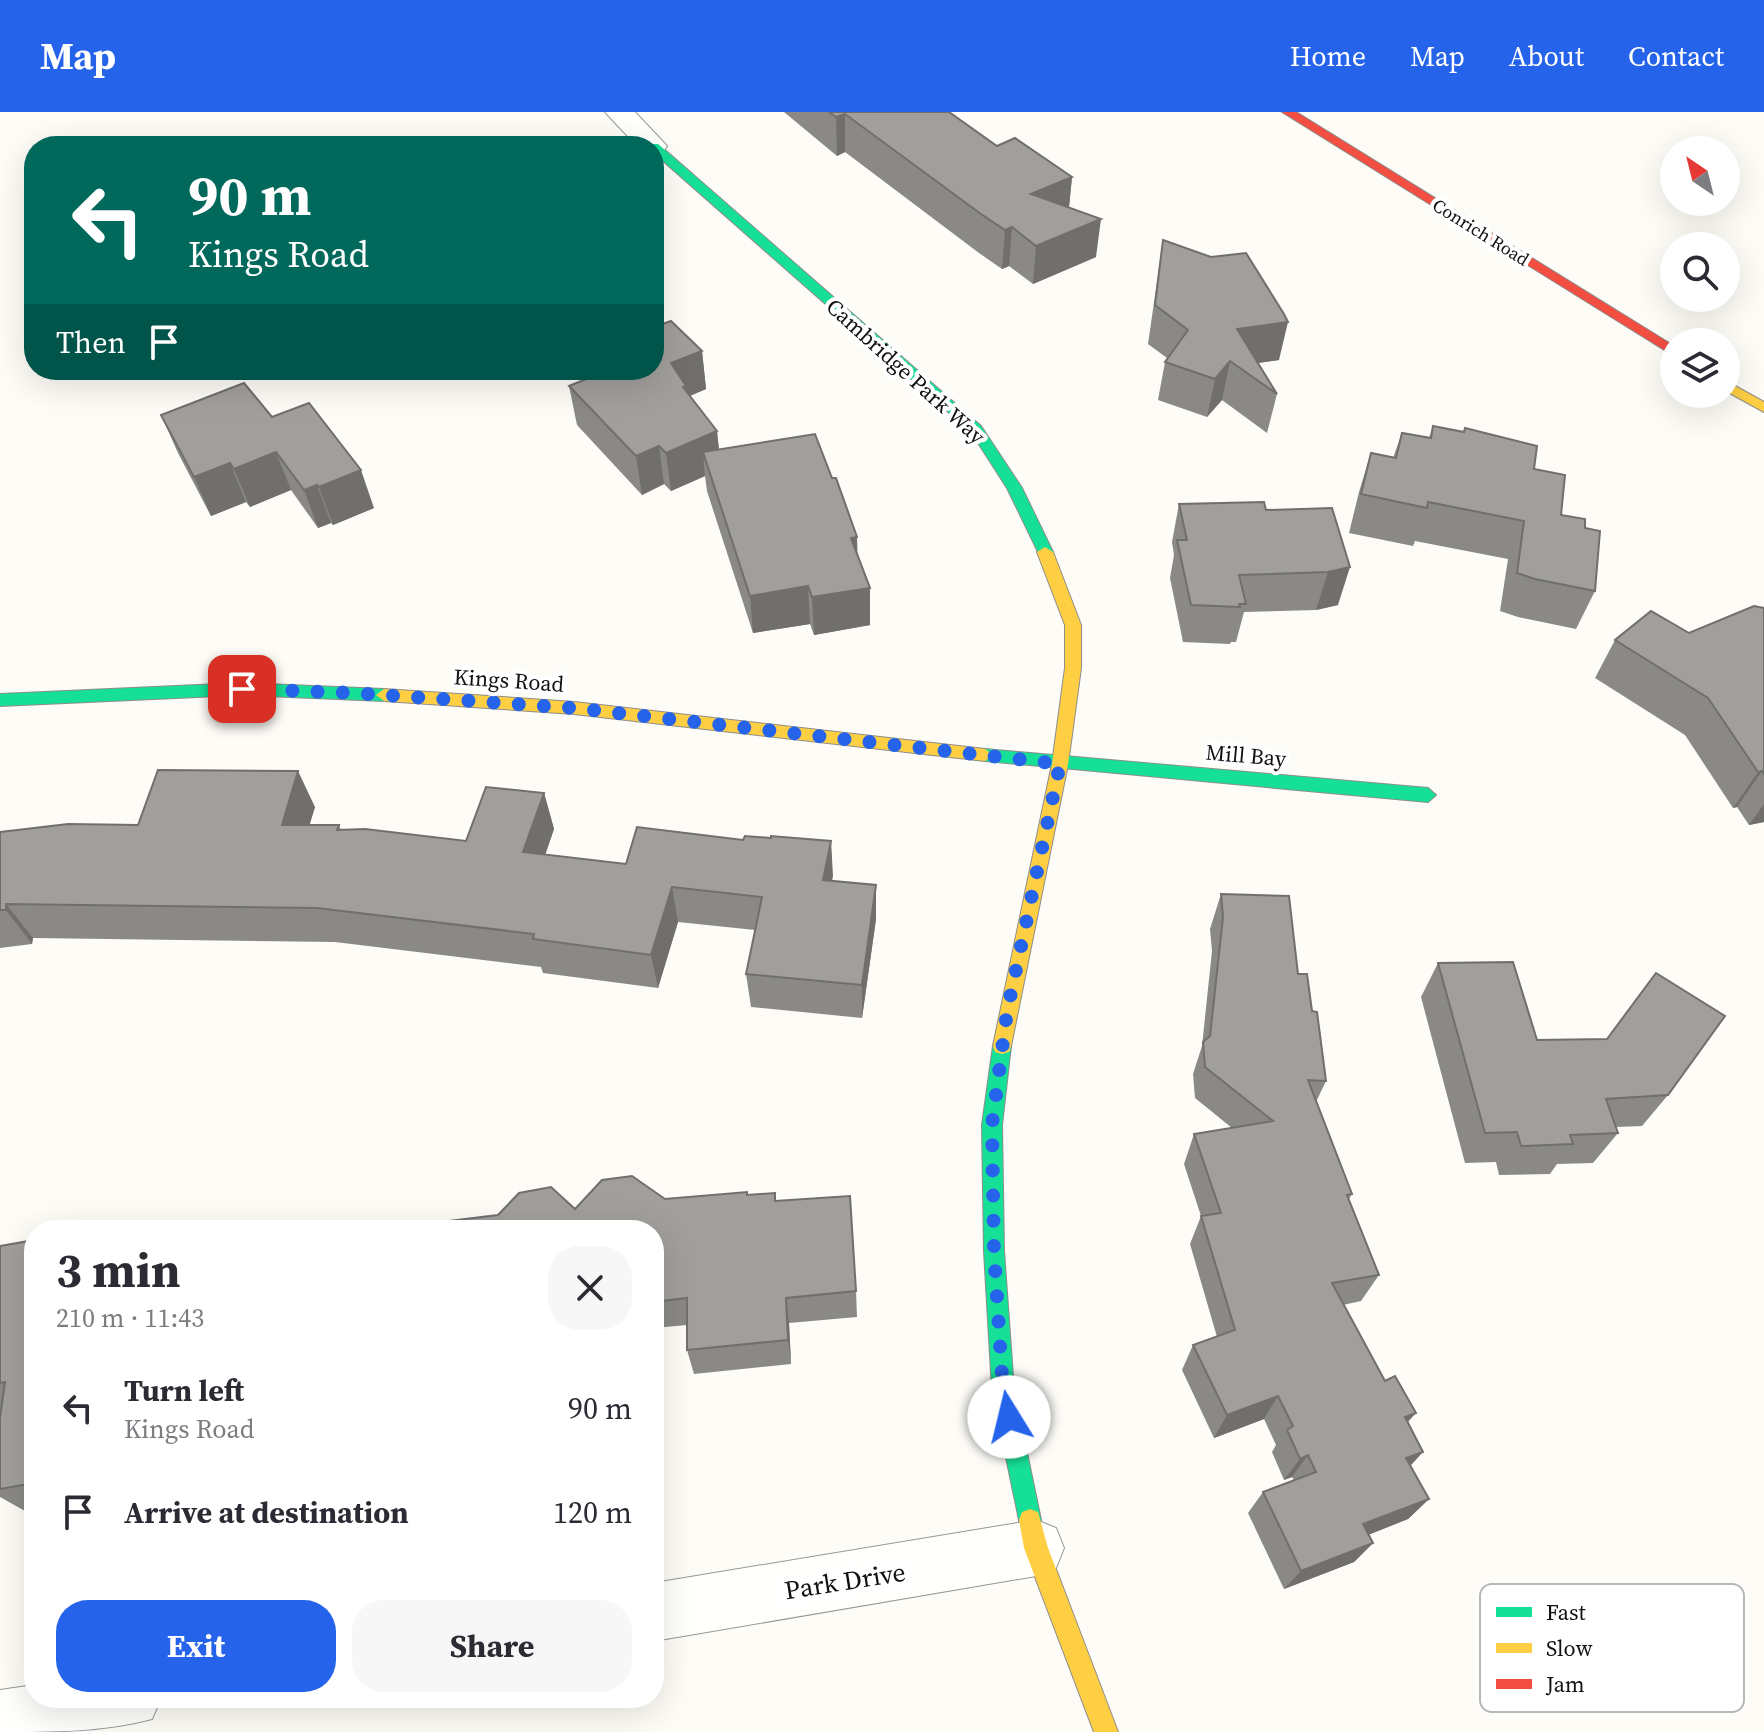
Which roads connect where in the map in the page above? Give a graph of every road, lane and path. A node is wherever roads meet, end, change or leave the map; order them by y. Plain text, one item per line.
1 (619, 112) edge
2 (1288, 112) edge
3 (644, 136) edge
4 (664, 155) edge
5 (1660, 343) edge
6 (1740, 393) edge
7 (1764, 408) edge
8 (0, 700) edge
9 (1060, 764) junction
10 (1428, 795) dead end
11 (1036, 1548) junction
12 (664, 1610) edge
13 (71, 1708) edge
14 (0, 1720) edge
15 (1106, 1732) edge

1 - 3 street, Cambridge Park Way
2 - 5 street, Conrich Road
4 - 9 street, Cambridge Park Way
6 - 7 street
8 - 9 street, Kings Road
9 - 10 street, Mill Bay
9 - 11 street, Cambridge Park Way
11 - 12 street, Park Drive
11 - 15 street, Cambridge Park Way
13 - 14 street

